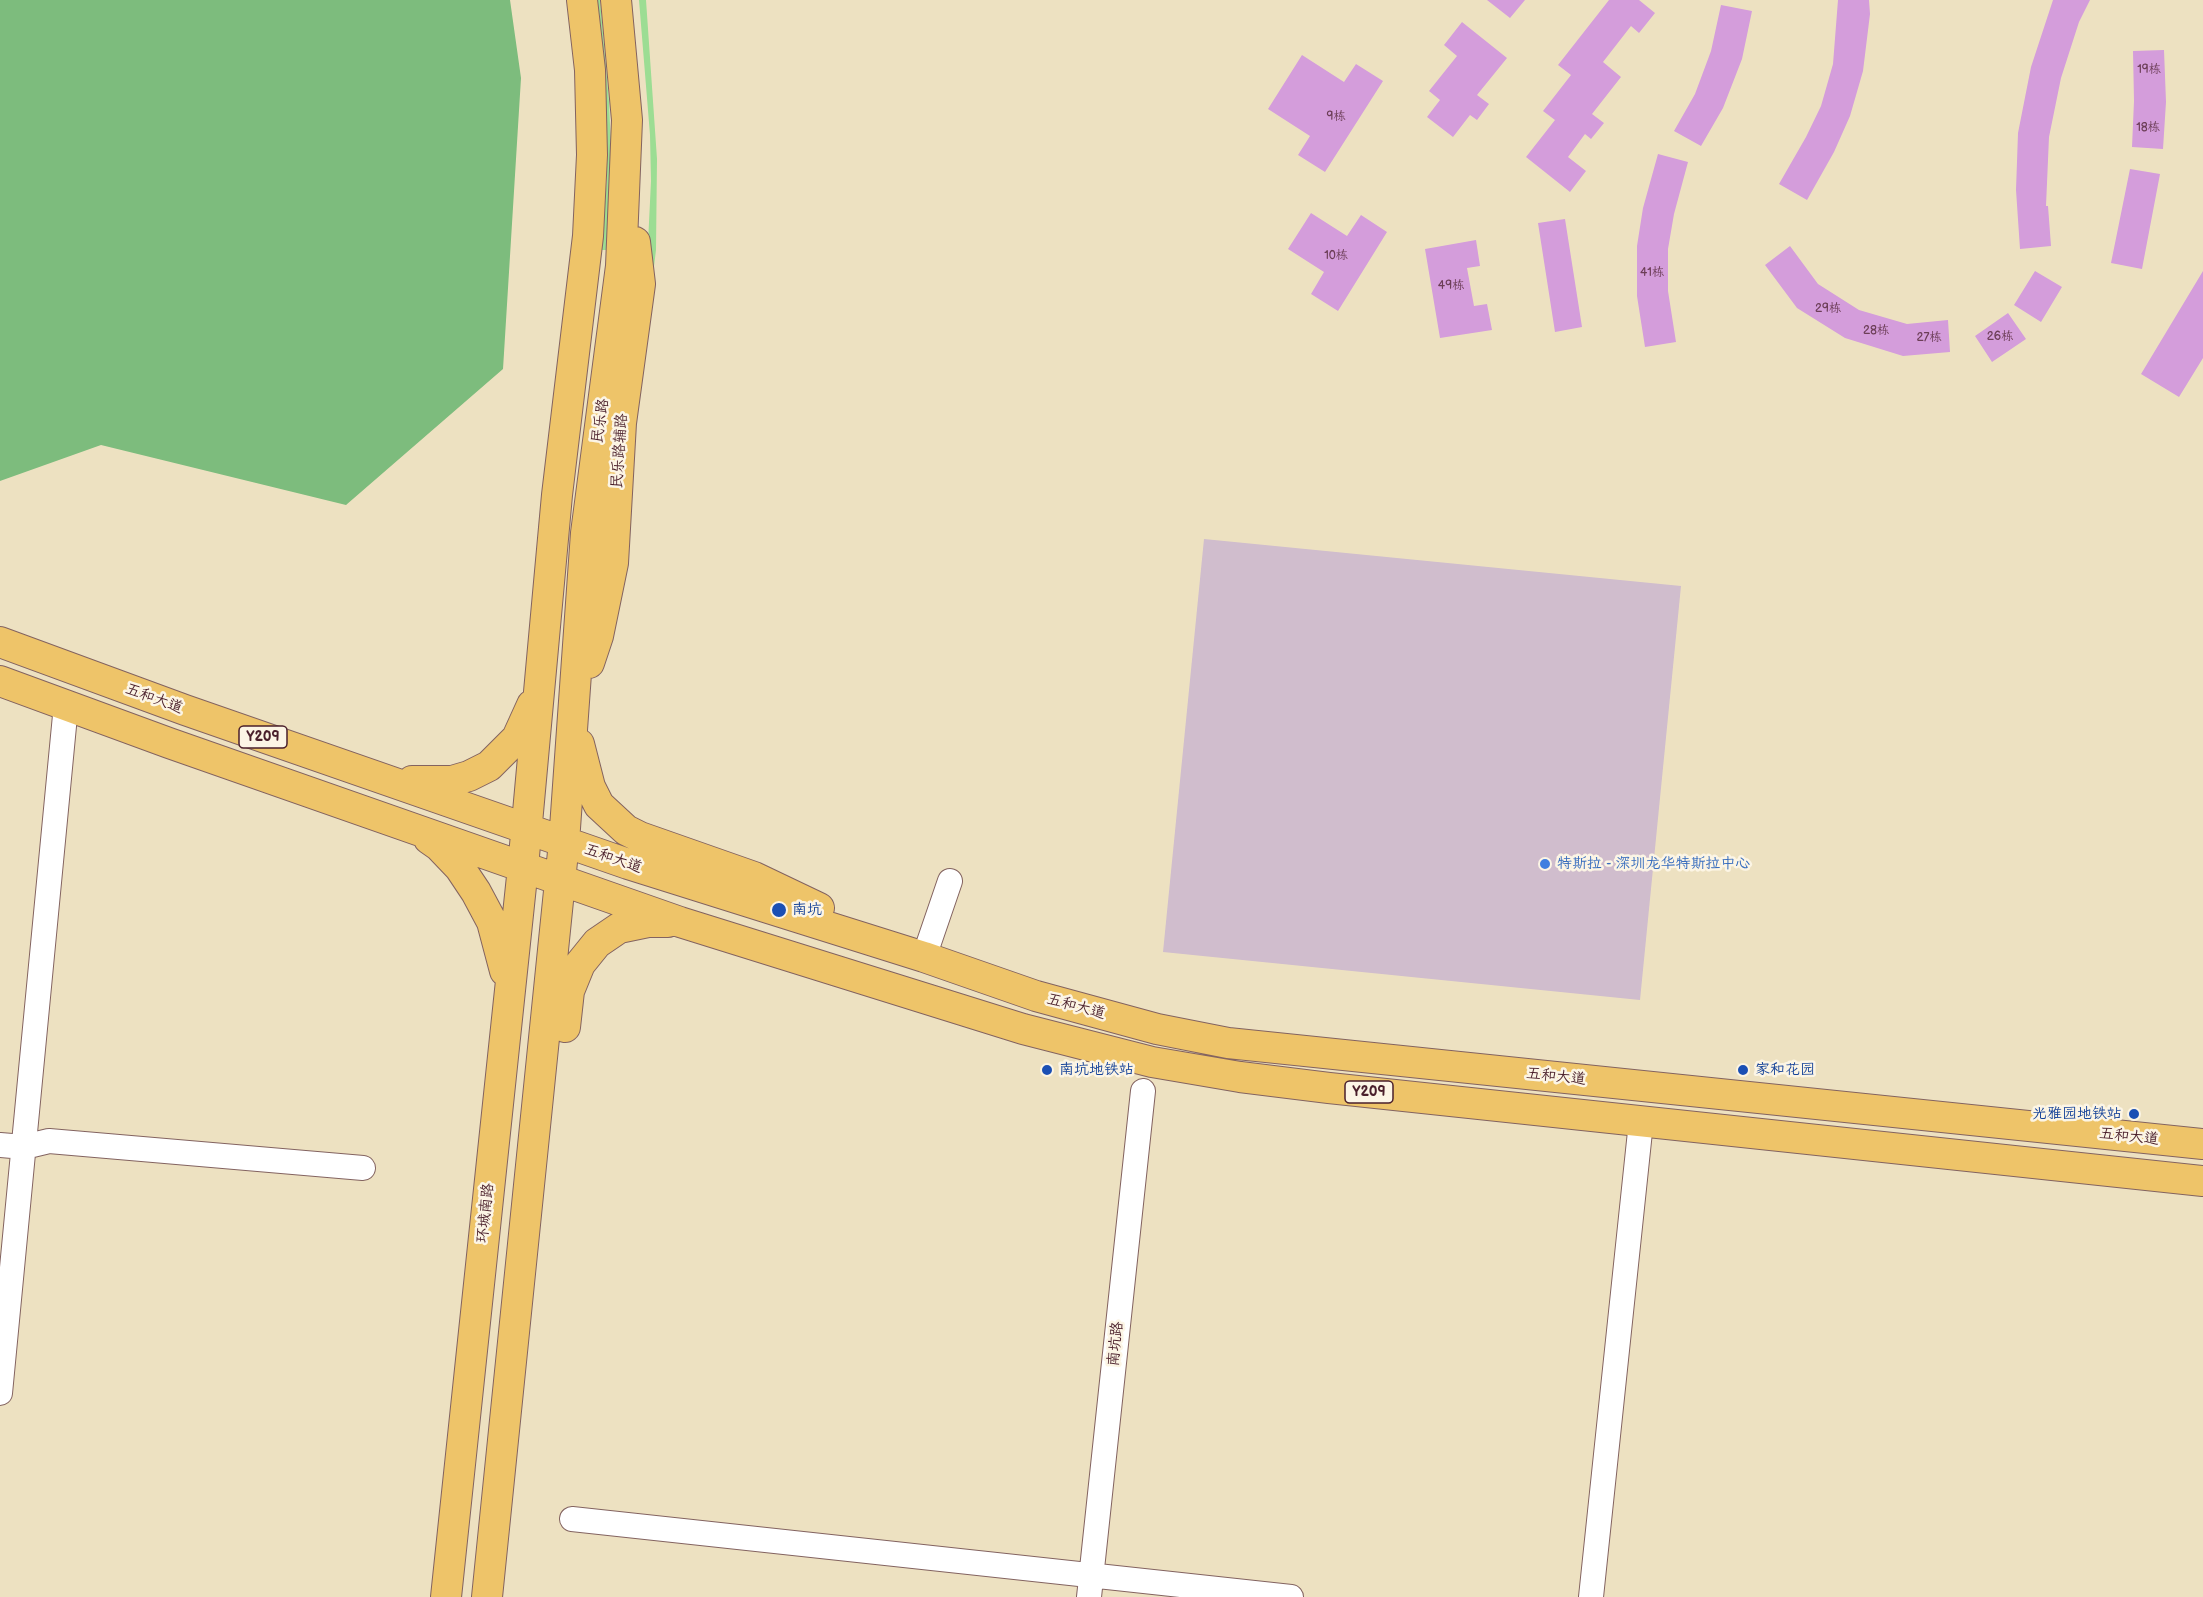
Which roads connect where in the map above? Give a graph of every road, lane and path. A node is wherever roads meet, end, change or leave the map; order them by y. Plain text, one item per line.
1 (582, 0) edge
2 (616, 0) edge
3 (626, 189) junction
4 (0, 642) edge
5 (0, 681) edge
6 (540, 686) junction
7 (66, 705) junction
8 (573, 709) junction
9 (374, 776) junction
10 (408, 827) junction
11 (526, 829) junction
12 (564, 842) junction
13 (523, 867) junction
14 (560, 880) junction
15 (950, 881) dead end
16 (680, 922) junction
17 (924, 957) junction
18 (508, 1001) junction
19 (1143, 1091) dead end
20 (1641, 1122) junction
21 (494, 1142) junction
22 (2203, 1144) edge
23 (12, 1146) edge
24 (533, 1146) junction
25 (363, 1168) dead end
26 (2203, 1181) edge
27 (0, 1393) edge
28 (572, 1520) dead end
29 (1090, 1586) edge
30 (446, 1597) edge
31 (487, 1597) edge
32 (1291, 1597) edge
33 (1591, 1597) edge

1 - 6 main road
2 - 3 main road, 民乐路
3 - 8 main road, 民乐路
3 - 8 main road, 民乐路辅路
4 - 9 main road, 五和大道 / Y209
5 - 7 main road, Y209
6 - 9 main road
6 - 11 main road
7 - 10 main road, Y209
7 - 23 street
8 - 12 main road, 民乐路
8 - 17 main road
9 - 11 main road, 五和大道 / Y209
10 - 13 main road, Y209
10 - 18 main road
11 - 12 main road, 五和大道 / Y209
11 - 13 main road, 环城南路
12 - 14 main road
12 - 17 main road, 五和大道 / Y209
13 - 14 main road, Y209
13 - 18 main road, 环城南路
14 - 16 main road, Y209
14 - 24 main road
15 - 17 street
16 - 20 main road, Y209
16 - 24 main road
17 - 22 main road, 五和大道 / Y209
18 - 21 main road, 环城南路
19 - 29 street, 南坑路
20 - 26 main road, Y209
20 - 33 street
21 - 24 main road
21 - 30 main road, 环城南路
23 - 25 street
23 - 27 street
24 - 31 main road
28 - 29 street
29 - 32 street

